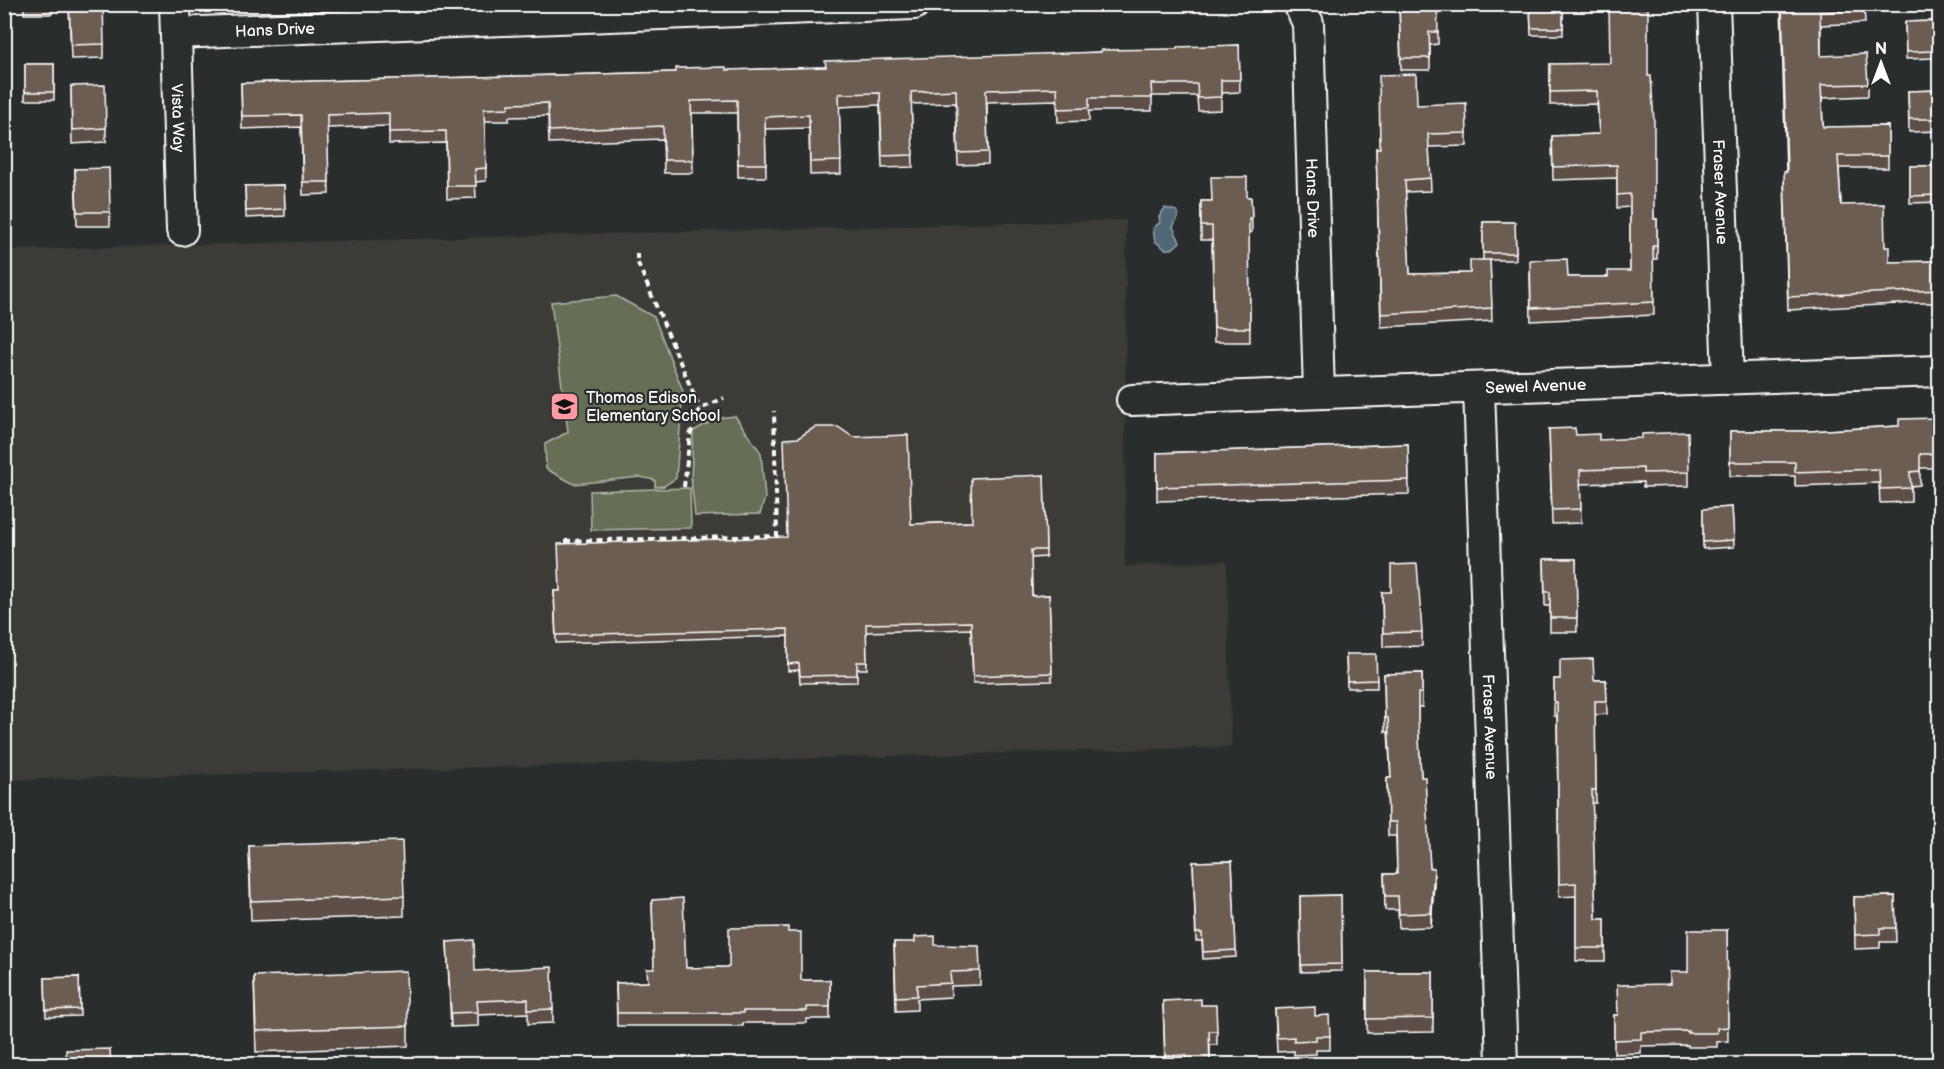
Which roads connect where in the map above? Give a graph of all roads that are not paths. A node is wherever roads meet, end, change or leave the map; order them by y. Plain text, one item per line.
1 (914, 4) edge
2 (1299, 4) edge
3 (1714, 4) edge
4 (175, 19) edge
5 (182, 230) dead end
6 (1940, 371) edge
7 (1728, 379) junction
8 (1479, 388) junction
9 (1319, 393) junction
10 (1132, 400) dead end
11 (1502, 1065) edge

1 - 4 street, Hans Drive
2 - 9 street, Hans Drive
3 - 7 street, Fraser Avenue
4 - 5 street, Vista Way
6 - 7 street, Sewel Avenue
7 - 8 street, Sewel Avenue
8 - 9 street, Sewel Avenue
8 - 11 street, Fraser Avenue
9 - 10 street, Sewel Avenue

